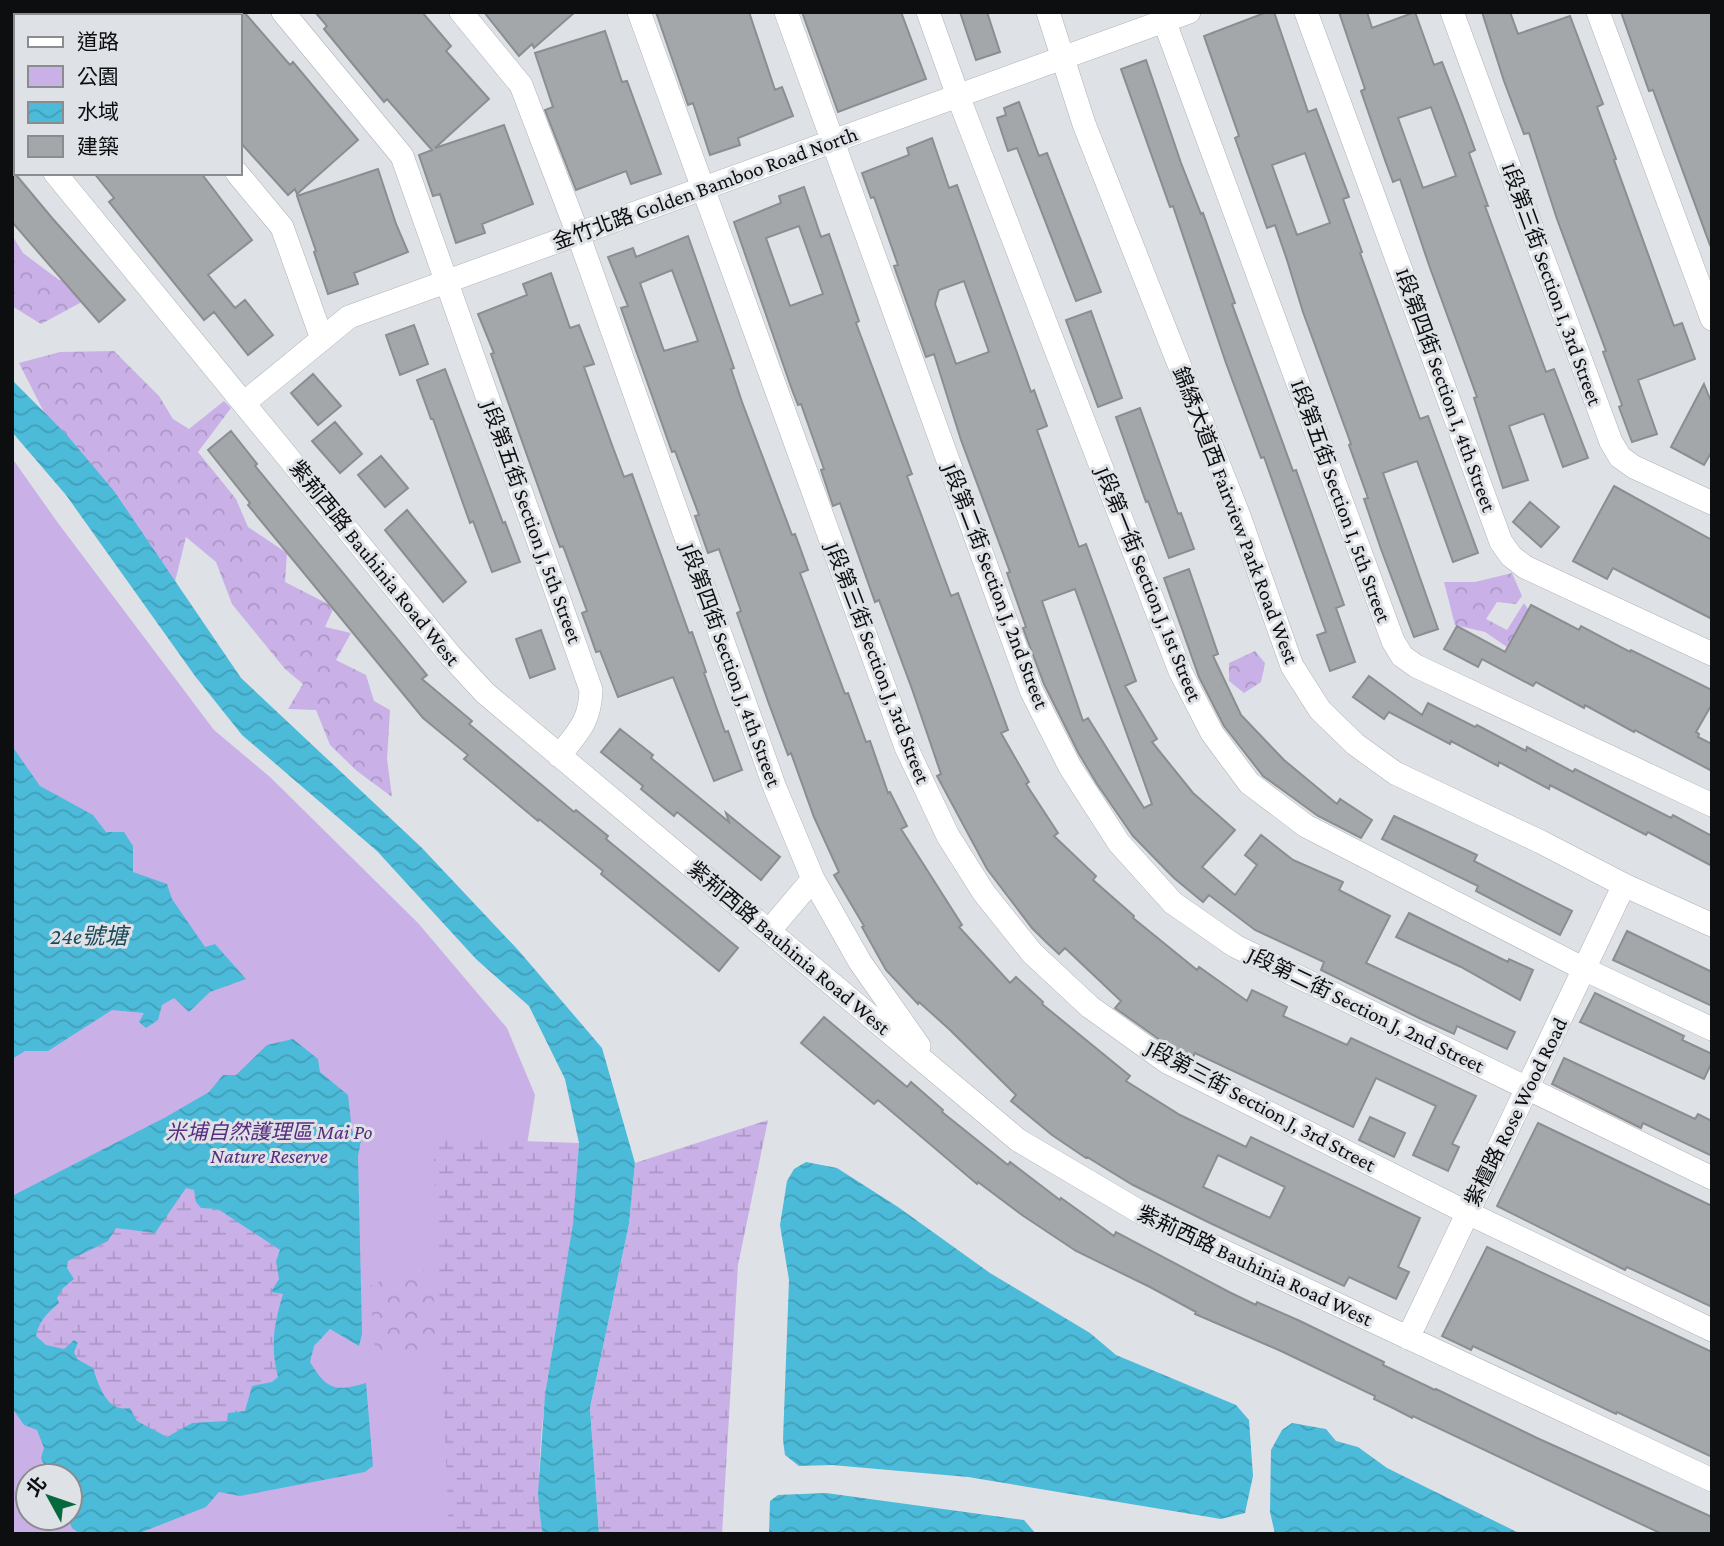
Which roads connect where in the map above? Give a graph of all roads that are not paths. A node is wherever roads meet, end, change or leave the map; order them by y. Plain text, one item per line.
1 (283, 12) edge
2 (461, 12) edge
3 (639, 12) edge
4 (786, 12) edge
5 (928, 12) edge
6 (1048, 12) edge
7 (1189, 12) edge
8 (1307, 12) edge
9 (1452, 12) edge
10 (1598, 12) edge
11 (1163, 17) edge
12 (1064, 58) junction
13 (958, 96) junction
14 (834, 141) junction
15 (57, 175) edge
16 (239, 175) edge
17 (702, 189) junction
18 (579, 234) junction
19 (446, 282) junction
20 (1712, 319) edge
21 (322, 339) junction
22 (244, 403) junction
23 (1712, 503) edge
24 (1712, 654) edge
25 (559, 755) junction
26 (1712, 805) edge
27 (813, 879) junction
28 (1624, 886) junction
29 (1712, 925) edge
30 (769, 931) junction
31 (1584, 969) junction
32 (1712, 1029) edge
33 (936, 1071) junction
34 (1527, 1089) junction
35 (1712, 1178) edge
36 (1468, 1213) junction
37 (1712, 1330) edge
38 (1408, 1338) junction
39 (1712, 1480) edge

1 - 19 street, J段第五街 Section J, 5th Street
2 - 18 street, J段第四街 Section J, 4th Street
3 - 17 street, J段第三街 Section J, 3rd Street
4 - 14 street, J段第二街 Section J, 2nd Street
5 - 13 street, J段第一街 Section J, 1st Street
6 - 12 street, 錦綉大道西 Fairview Park Road West
7 - 11 street, 金竹北路 Golden Bamboo Road North
8 - 24 street, I段第四街 Section I, 4th Street
9 - 23 street, I段第三街 Section I, 3rd Street
10 - 20 street
11 - 12 street, 金竹北路 Golden Bamboo Road North
11 - 26 street, I段第五街 Section I, 5th Street
12 - 13 street, 金竹北路 Golden Bamboo Road North
12 - 28 street, 錦綉大道西 Fairview Park Road West
13 - 14 street, 金竹北路 Golden Bamboo Road North
13 - 31 street, J段第一街 Section J, 1st Street
14 - 17 street, 金竹北路 Golden Bamboo Road North
14 - 34 street, J段第二街 Section J, 2nd Street
15 - 22 street, 紫荊西路 Bauhinia Road West
16 - 21 street
17 - 18 street, 金竹北路 Golden Bamboo Road North
17 - 36 street, J段第三街 Section J, 3rd Street
18 - 19 street, 金竹北路 Golden Bamboo Road North
18 - 27 street, J段第四街 Section J, 4th Street
19 - 21 street, 金竹北路 Golden Bamboo Road North
19 - 25 street, J段第五街 Section J, 5th Street
21 - 22 street, 金竹北路 Golden Bamboo Road North
22 - 25 street, 紫荊西路 Bauhinia Road West
25 - 30 street, 紫荊西路 Bauhinia Road West
27 - 30 street
27 - 33 street, J段第四街 Section J, 4th Street
28 - 29 street, 錦綉大道西 Fairview Park Road West
28 - 31 street, 紫檀路 Rose Wood Road
30 - 33 street, 紫荊西路 Bauhinia Road West
31 - 32 street, J段第一街 Section J, 1st Street
31 - 34 street, 紫檀路 Rose Wood Road
33 - 38 street, 紫荊西路 Bauhinia Road West
34 - 35 street, J段第二街 Section J, 2nd Street
34 - 36 street, 紫檀路 Rose Wood Road
36 - 37 street, J段第三街 Section J, 3rd Street
36 - 38 street, 紫檀路 Rose Wood Road
38 - 39 street, 紫荊西路 Bauhinia Road West

